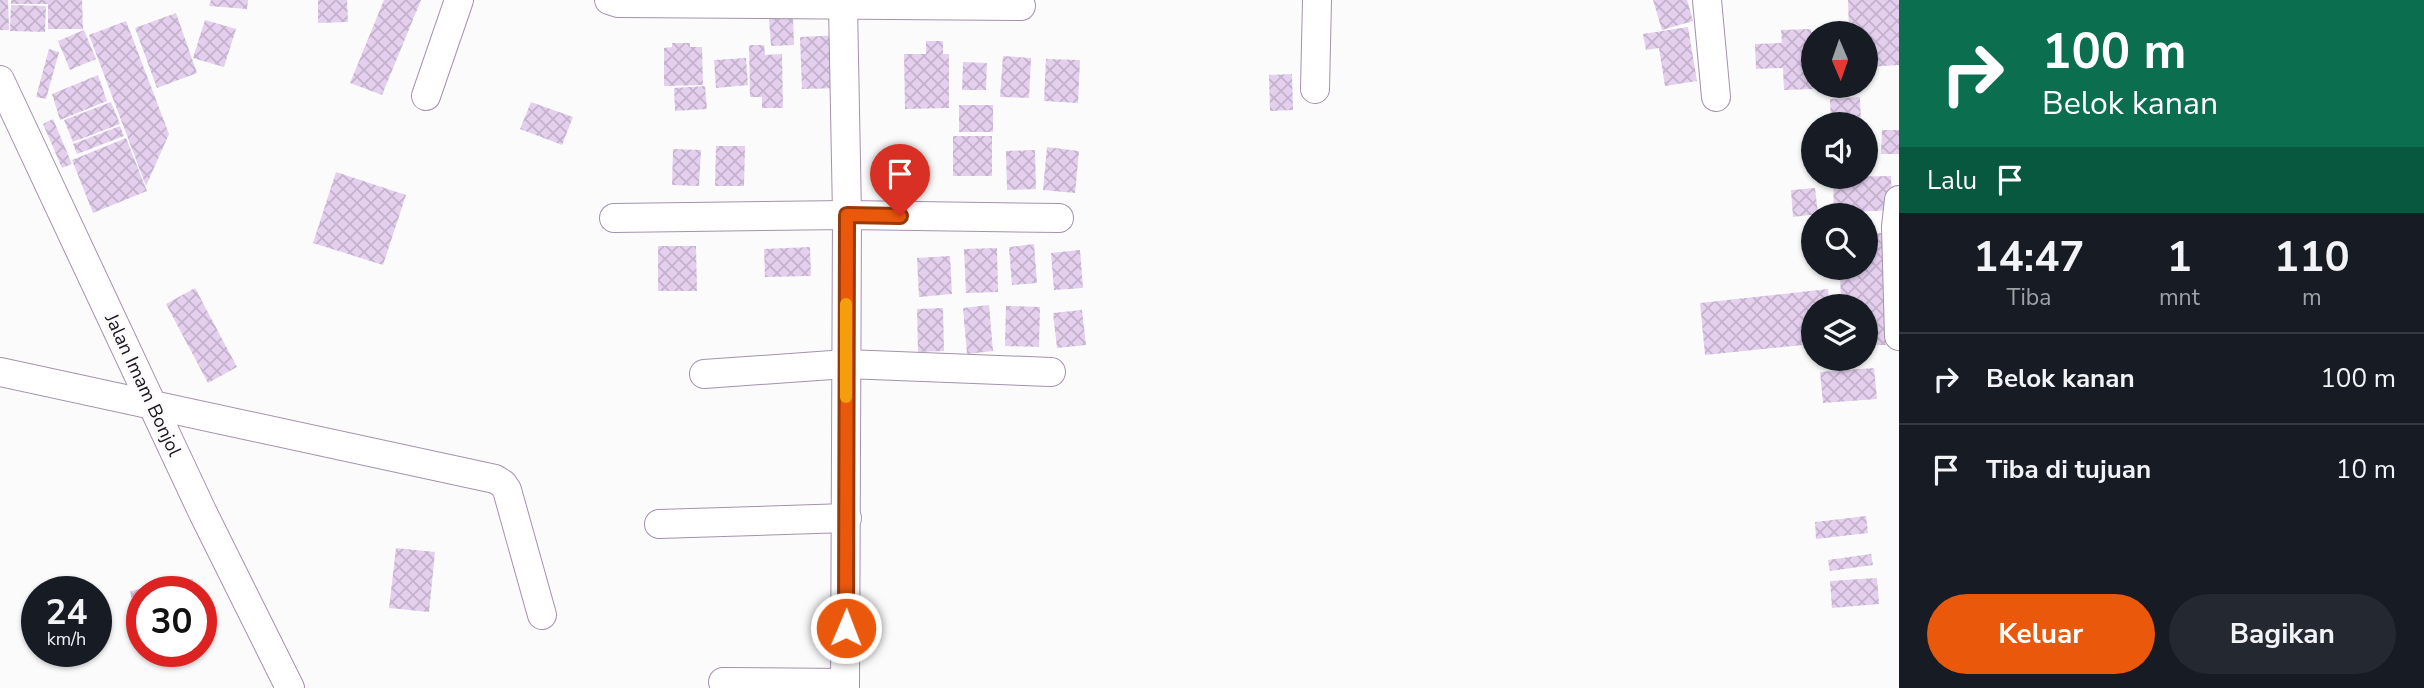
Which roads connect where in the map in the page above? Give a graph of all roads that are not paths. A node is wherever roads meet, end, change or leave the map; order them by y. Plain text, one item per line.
1 (459, 0) edge
2 (609, 0) edge
3 (1317, 0) edge
4 (1707, 0) edge
5 (844, 5) junction
6 (1021, 6) dead end
7 (0, 80) edge
8 (1315, 89) dead end
9 (426, 96) dead end
10 (1716, 97) dead end
11 (1899, 200) edge
12 (847, 215) junction
13 (614, 218) dead end
14 (1059, 218) dead end
15 (1899, 336) edge
16 (846, 364) junction
17 (0, 372) edge
18 (1051, 372) dead end
19 (704, 374) dead end
20 (153, 406) junction
21 (847, 517) junction
22 (659, 524) dead end
23 (542, 615) dead end
24 (723, 682) dead end
25 (845, 685) edge
26 (290, 688) edge

1 - 9 street
2 - 5 street
3 - 8 street
4 - 10 street
5 - 6 street
5 - 12 street
7 - 20 street, Jalan Imam Bonjol
11 - 15 street
12 - 13 street
12 - 14 street
12 - 16 street
16 - 18 street
16 - 19 street
16 - 21 street
17 - 20 street
20 - 23 street
20 - 26 street, Jalan Imam Bonjol
21 - 22 street
21 - 25 street
24 - 25 street

